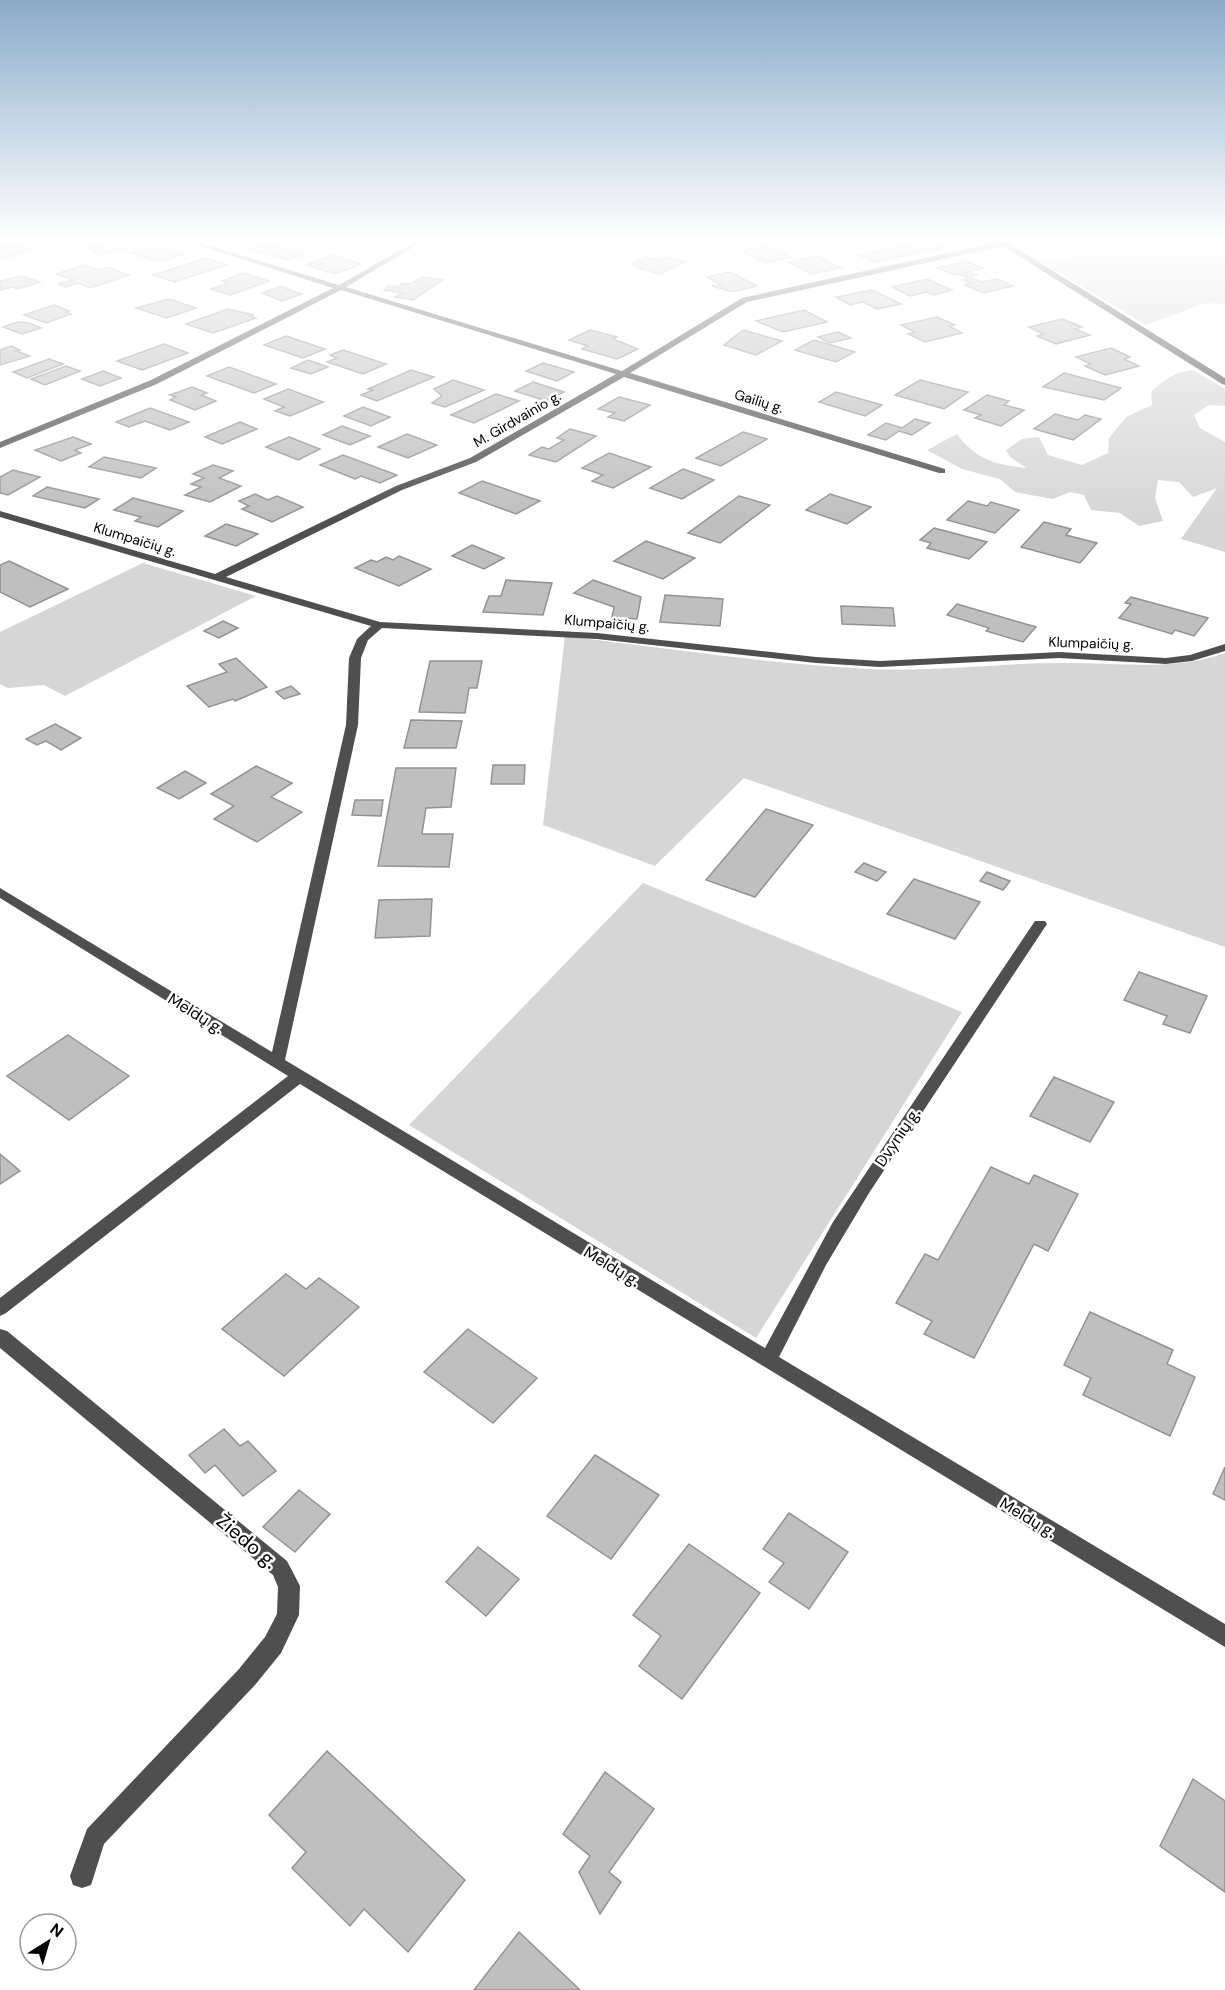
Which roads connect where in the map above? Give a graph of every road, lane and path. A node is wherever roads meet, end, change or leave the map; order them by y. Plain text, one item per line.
1 (249, 334) edge
2 (490, 334) edge
3 (687, 334) edge
4 (1147, 334) edge
5 (623, 374) junction
6 (1225, 382) edge
7 (0, 445) edge
8 (942, 471) dead end
9 (0, 513) edge
10 (214, 578) junction
11 (380, 625) junction
12 (1225, 647) edge
13 (0, 892) edge
14 (1040, 924) dead end
15 (277, 1063) junction
16 (299, 1076) junction
17 (0, 1308) edge
18 (0, 1337) edge
19 (768, 1360) junction
20 (1225, 1636) edge
21 (82, 1876) dead end

1 - 7 street
2 - 5 street, Gailių g.
3 - 5 street, M. Girdvainio g.
4 - 6 street
5 - 8 street, Gailių g.
5 - 10 street, M. Girdvainio g.
9 - 10 street, Klumpaičių g.
10 - 11 street, Klumpaičių g.
11 - 12 street, Klumpaičių g.
11 - 15 street
13 - 15 street, Meldų g.
14 - 19 street, Dvynių g.
15 - 16 street, Meldų g.
16 - 17 street
16 - 19 street, Meldų g.
18 - 21 street, Žiedo g.
19 - 20 street, Meldų g.

